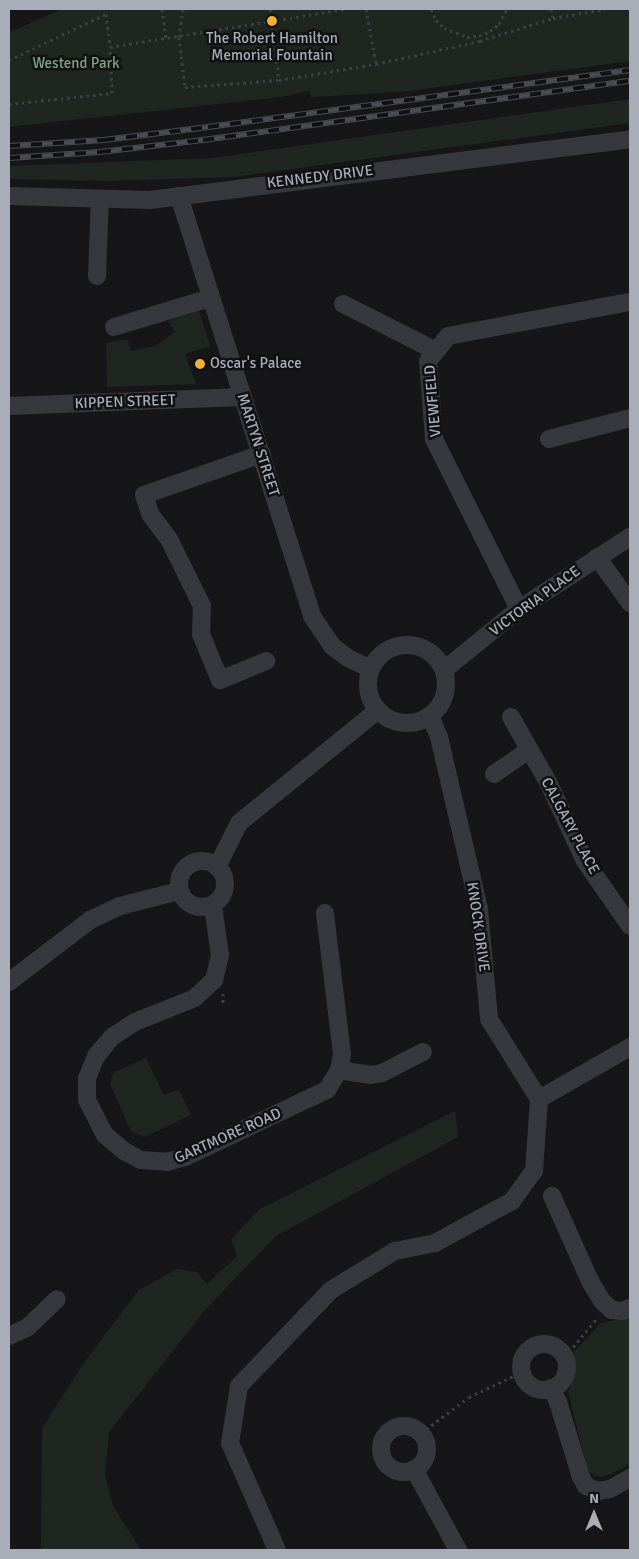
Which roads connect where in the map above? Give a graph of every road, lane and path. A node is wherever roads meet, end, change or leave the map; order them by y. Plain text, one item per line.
1 (162, 9) edge
2 (183, 9) edge
3 (270, 9) edge
4 (344, 9) edge
5 (366, 9) edge
6 (431, 9) edge
7 (508, 9) edge
8 (551, 9) edge
9 (605, 9) edge
10 (553, 18) junction
11 (272, 21) junction
12 (479, 36) junction
13 (179, 37) junction
14 (166, 38) junction
15 (480, 41) junction
16 (110, 47) junction
17 (9, 60) edge
18 (376, 64) junction
19 (279, 80) junction
20 (9, 104) edge
21 (630, 139) edge
22 (9, 196) edge
23 (179, 196) junction
24 (100, 199) junction
25 (97, 276) dead end
26 (210, 298) junction
27 (630, 302) edge
28 (343, 304) dead end
29 (114, 327) dead end
30 (436, 351) junction
31 (242, 397) junction
32 (9, 406) edge
33 (630, 418) edge
34 (549, 439) dead end
35 (262, 454) junction
36 (630, 537) edge
37 (597, 557) junction
38 (630, 603) edge
39 (519, 609) junction
40 (266, 661) dead end
41 (371, 669) junction
42 (444, 670) junction
43 (378, 710) junction
44 (430, 715) junction
45 (511, 717) dead end
46 (529, 750) junction
47 (494, 774) dead end
48 (217, 867) junction
49 (179, 890) junction
50 (213, 906) junction
51 (325, 913) dead end
52 (630, 926) edge
53 (9, 982) edge
54 (630, 1047) edge
55 (423, 1052) dead end
56 (339, 1070) junction
57 (539, 1099) junction
58 (552, 1196) dead end
59 (56, 1299) dead end
60 (607, 1306) junction
61 (630, 1308) edge
62 (9, 1336) edge
63 (565, 1357) junction
64 (522, 1372) junction
65 (551, 1388) junction
66 (421, 1433) junction
67 (414, 1469) junction
68 (630, 1478) edge
69 (277, 1550) edge
70 (458, 1550) edge

1 - 14 path
2 - 13 path
3 - 11 path
4 - 11 path
5 - 18 path
6 - 12 path
7 - 12 path
8 - 10 path
9 - 10 path
10 - 15 path
11 - 13 path
11 - 19 path
12 - 15 path
13 - 14 path
13 - 19 path
14 - 16 path
15 - 18 path
16 - 17 path
16 - 20 path
18 - 19 path
21 - 23 street, KENNEDY DRIVE
22 - 24 street, KENNEDY DRIVE
23 - 24 street, KENNEDY DRIVE
23 - 26 street, MARTYN STREET
24 - 25 street
26 - 29 street
26 - 31 street, MARTYN STREET
27 - 30 street, VIEWFIELD
28 - 30 street
30 - 39 street, VIEWFIELD
31 - 32 street, KIPPEN STREET
31 - 35 street, MARTYN STREET
33 - 34 street
35 - 40 street
35 - 41 street, MARTYN STREET
36 - 37 street, VICTORIA PLACE
37 - 38 street
37 - 39 street, VICTORIA PLACE
39 - 42 street, VICTORIA PLACE
41 - 42 street
41 - 43 street
42 - 44 street
43 - 44 street
43 - 48 street
44 - 57 street, KNOCK DRIVE
45 - 46 street, CALGARY PLACE
46 - 47 street
46 - 52 street, CALGARY PLACE
48 - 49 street
48 - 50 street
49 - 50 street
49 - 53 street
50 - 56 street, GARTMORE ROAD
51 - 56 street, GARTMORE ROAD
54 - 57 street
55 - 56 street
57 - 69 street
58 - 60 street
59 - 62 street
60 - 61 street
60 - 63 path
63 - 64 street
63 - 65 street
64 - 65 street
64 - 66 path
65 - 68 street
66 - 67 street
66 - 67 street
67 - 70 street

